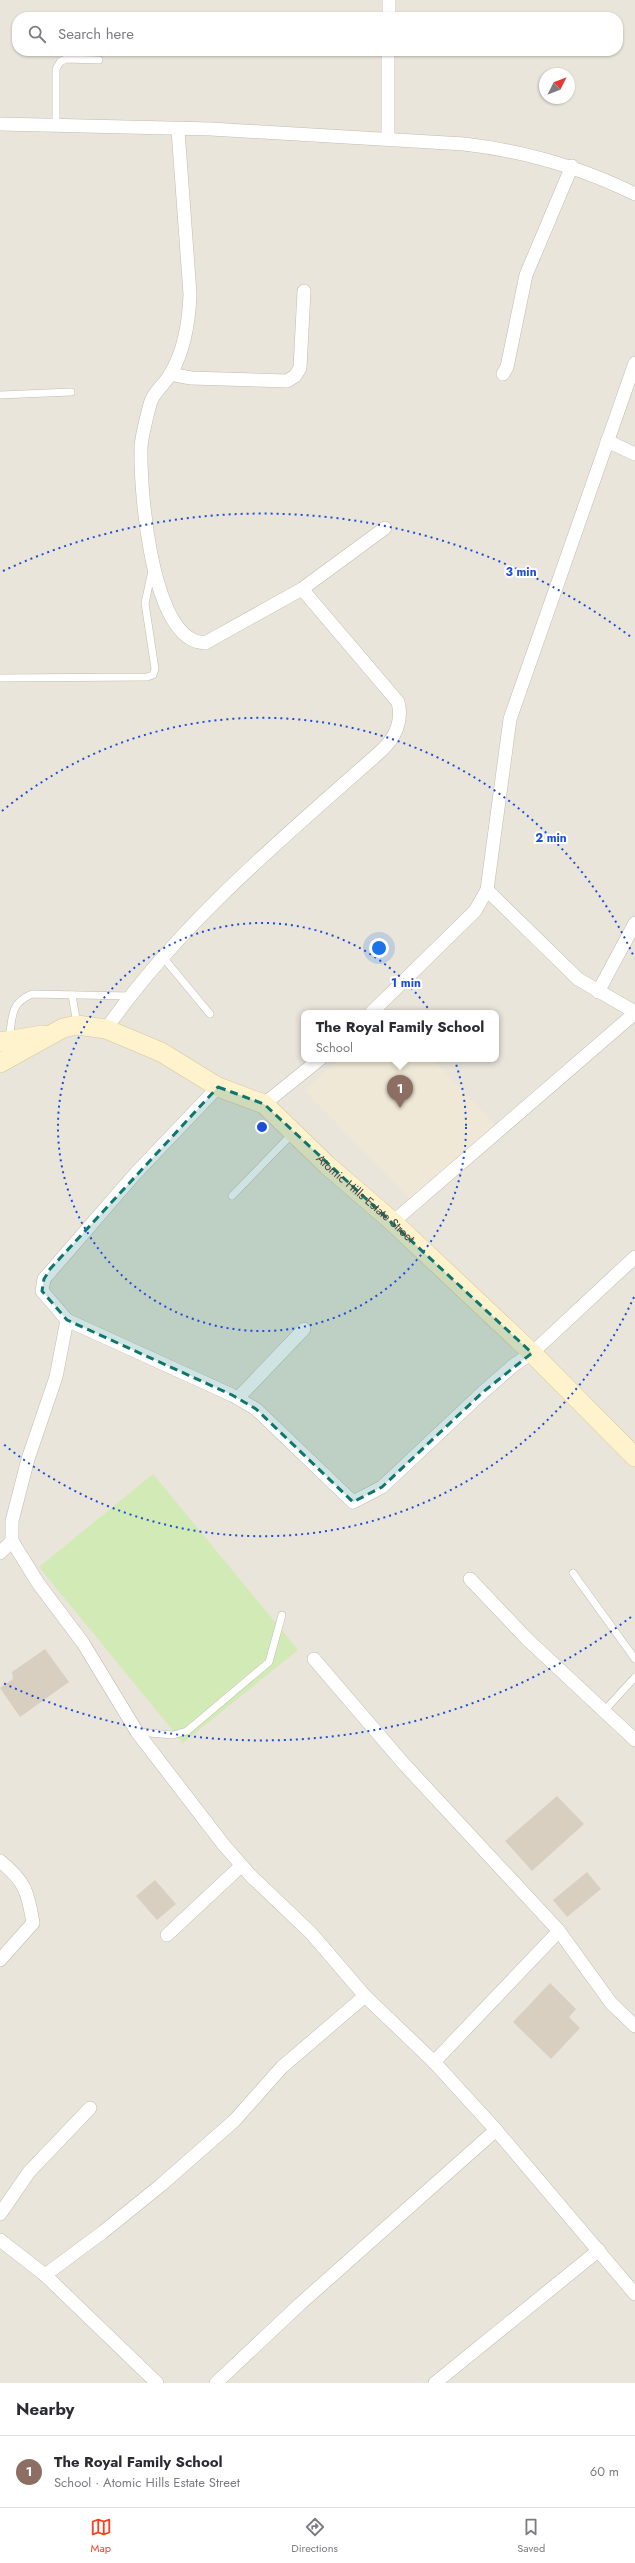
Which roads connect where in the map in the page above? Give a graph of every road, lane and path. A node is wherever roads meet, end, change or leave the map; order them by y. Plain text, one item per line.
1 (390, 0) edge
2 (389, 12) edge
3 (388, 56) edge
4 (99, 60) dead end
5 (0, 124) edge
6 (56, 125) junction
7 (178, 130) junction
8 (388, 138) junction
9 (572, 166) junction
10 (635, 194) edge
11 (304, 291) dead end
12 (635, 363) edge
13 (170, 374) junction
14 (503, 374) dead end
15 (71, 392) dead end
16 (0, 395) edge
17 (607, 441) junction
18 (635, 454) edge
19 (385, 528) dead end
20 (153, 566) junction
21 (302, 589) junction
22 (0, 678) edge
23 (487, 890) junction
24 (635, 923) edge
25 (162, 956) junction
26 (598, 992) junction
27 (72, 995) junction
28 (130, 996) junction
29 (374, 1010) edge
30 (635, 1012) edge
31 (210, 1014) dead end
32 (77, 1025) junction
33 (106, 1029) junction
34 (50, 1034) junction
35 (5, 1041) edge
36 (316, 1062) edge
37 (0, 1063) edge
38 (218, 1087) junction
39 (264, 1104) junction
40 (293, 1132) junction
41 (232, 1196) dead end
42 (393, 1222) junction
43 (635, 1257) edge
44 (67, 1320) junction
45 (304, 1329) dead end
46 (532, 1353) junction
47 (238, 1398) junction
48 (635, 1456) edge
49 (12, 1541) junction
50 (0, 1553) edge
51 (573, 1573) dead end
52 (470, 1580) dead end
53 (282, 1615) dead end
54 (314, 1659) dead end
55 (635, 1659) edge
56 (635, 1677) edge
57 (604, 1710) junction
58 (137, 1732) junction
59 (635, 1740) edge
60 (0, 1861) edge
61 (241, 1866) junction
62 (559, 1931) junction
63 (167, 1935) dead end
64 (0, 1960) edge
65 (365, 1996) junction
66 (635, 2026) edge
67 (434, 2062) junction
68 (90, 2108) dead end
69 (496, 2130) junction
70 (0, 2214) edge
71 (0, 2240) edge
72 (599, 2250) junction
73 (45, 2275) junction
74 (635, 2294) edge
75 (157, 2383) edge
76 (216, 2383) edge
77 (436, 2383) edge

1 - 2 street
3 - 8 street
4 - 6 lane
5 - 6 street
6 - 7 street
7 - 8 street
7 - 13 street
8 - 9 street
9 - 10 street
9 - 14 street
11 - 13 street
12 - 17 street
13 - 20 street
15 - 16 lane
17 - 18 street
17 - 23 street
19 - 21 street
20 - 21 street
20 - 22 lane
21 - 25 street
23 - 26 street
23 - 29 street
24 - 26 street
25 - 28 street
25 - 31 lane
26 - 30 street
27 - 28 lane
27 - 32 lane
27 - 35 lane
28 - 33 street
30 - 42 street
32 - 33 street, Atomic Hills Estate Street
32 - 34 street, Atomic Hills Estate Street
33 - 38 street, Atomic Hills Estate Street
34 - 35 street, Atomic Hills Estate Street
34 - 37 street, Atomic Hills Estate Street
36 - 39 street
38 - 39 street, Atomic Hills Estate Street
38 - 44 street
39 - 40 street, Atomic Hills Estate Street
40 - 41 lane
40 - 42 street, Atomic Hills Estate Street
42 - 46 street, Atomic Hills Estate Street
43 - 46 street
44 - 47 street
44 - 49 street
45 - 47 street
46 - 47 street
46 - 48 street, Atomic Hills Estate Street
49 - 50 street
49 - 58 street
51 - 55 lane
52 - 57 street
53 - 58 lane
54 - 62 street
56 - 57 lane
57 - 59 street
58 - 61 street
60 - 64 street
61 - 63 street
61 - 65 street
62 - 66 street
62 - 67 street
65 - 67 street
65 - 73 street
67 - 69 street
68 - 70 street
69 - 72 street
69 - 76 street
71 - 73 street
72 - 74 street
72 - 77 street
73 - 75 street

